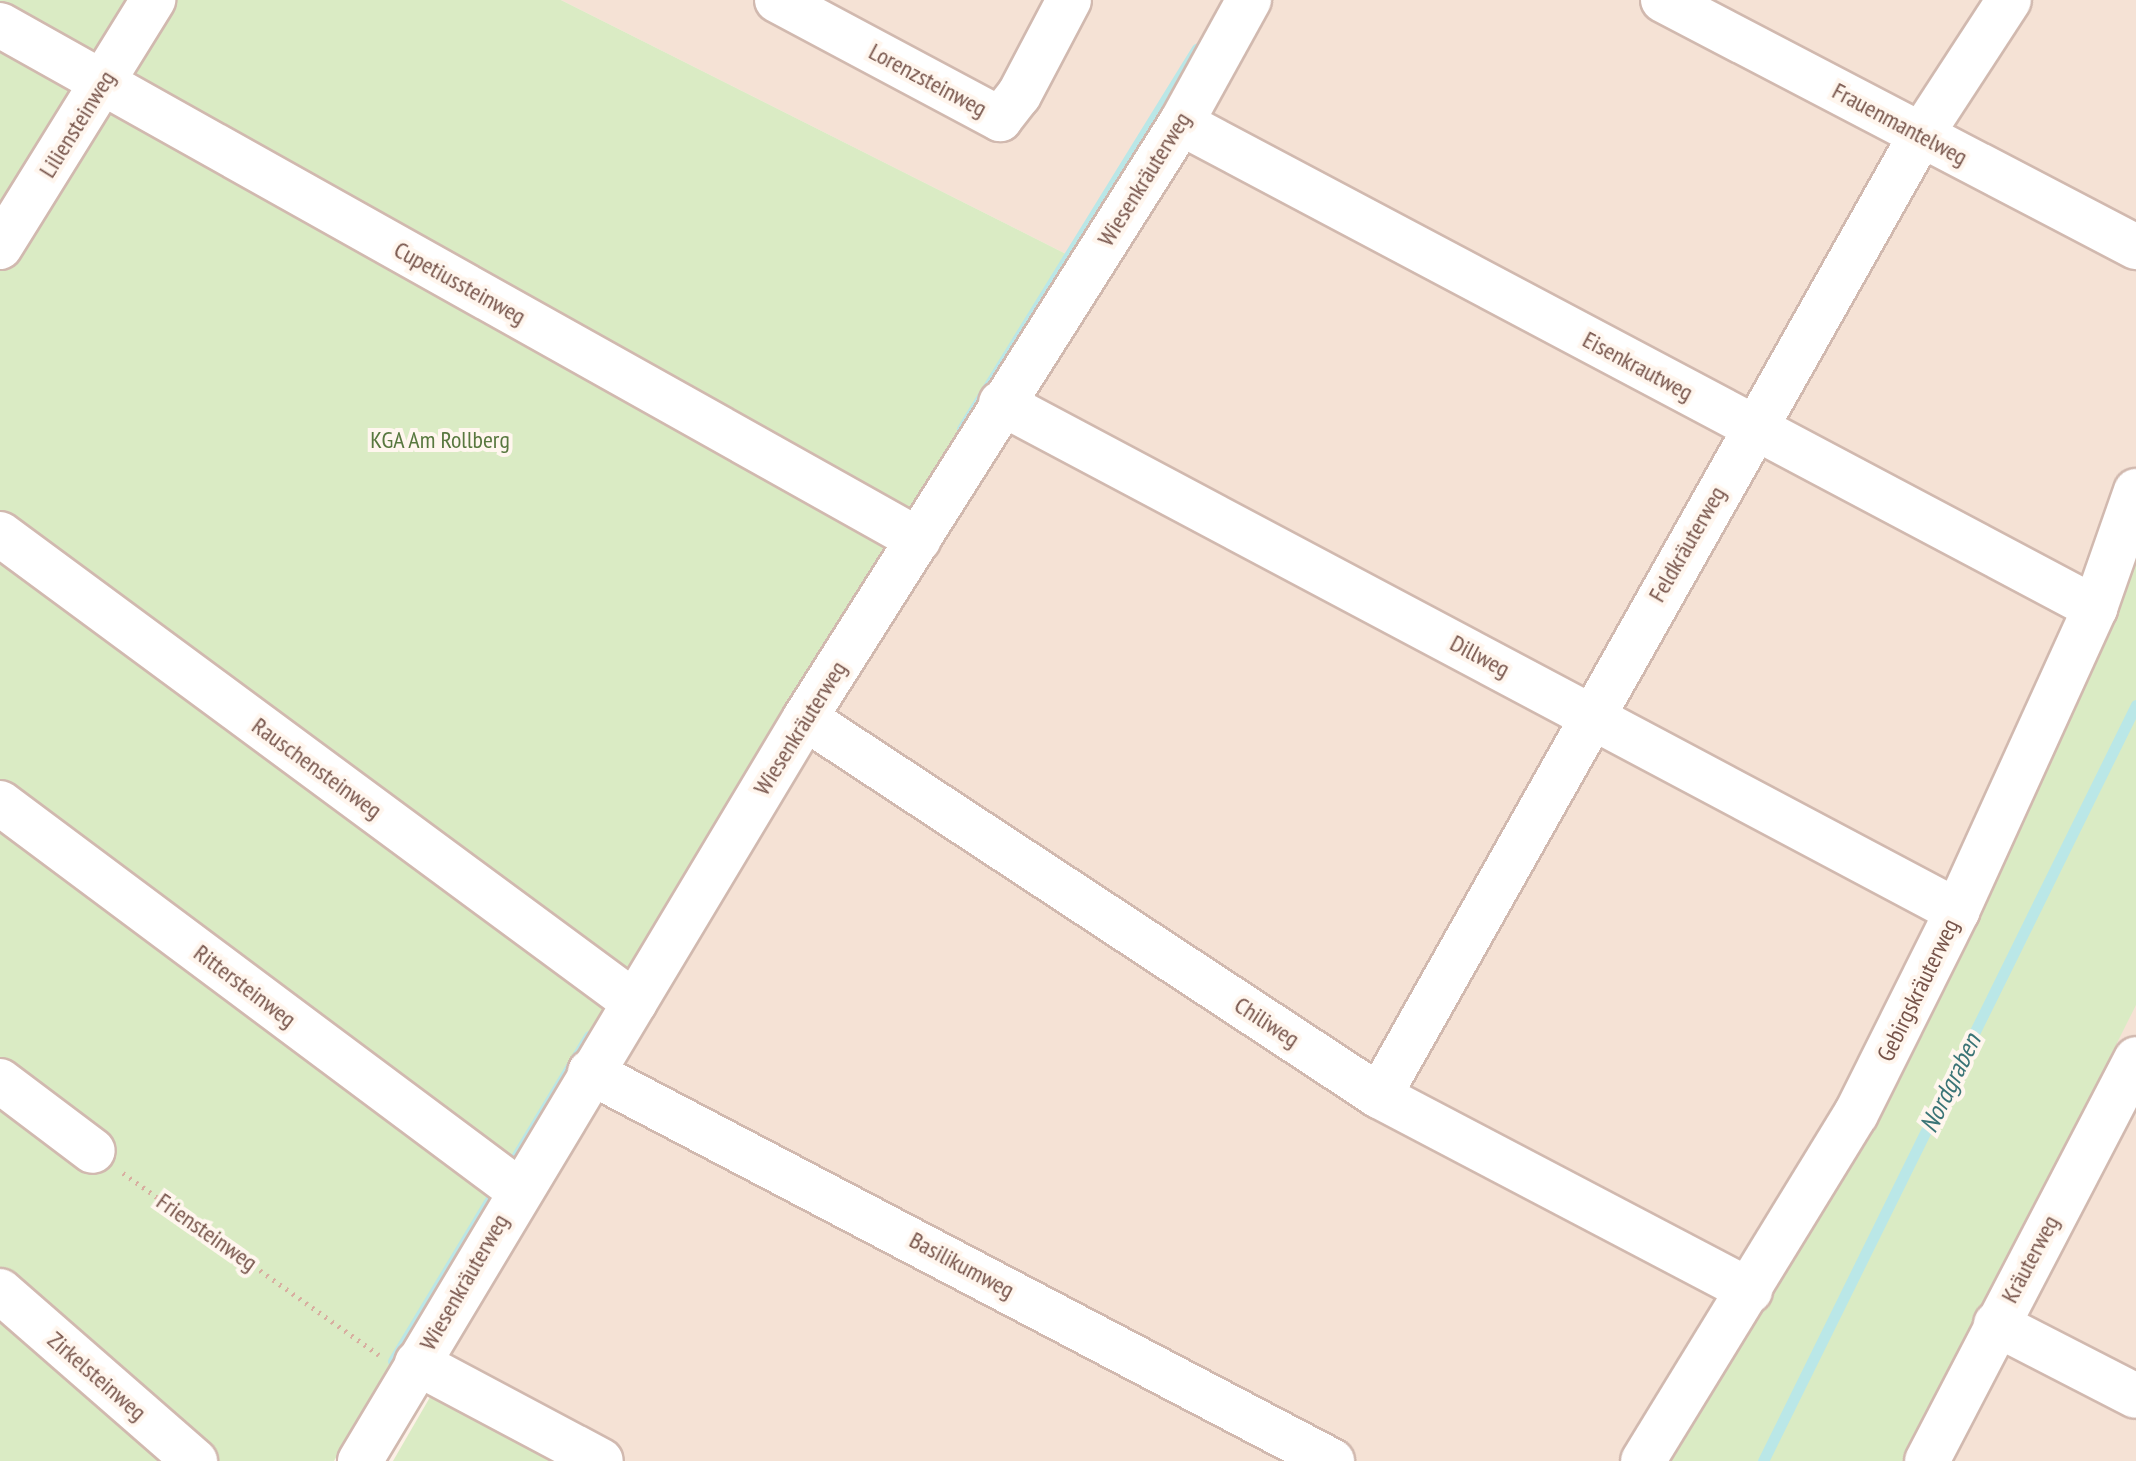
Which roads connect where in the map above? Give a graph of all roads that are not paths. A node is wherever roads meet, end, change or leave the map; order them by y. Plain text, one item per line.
1 (153, 0) edge
2 (777, 0) edge
3 (1069, 0) edge
4 (1249, 0) edge
5 (1663, 0) edge
6 (2009, 0) edge
7 (0, 25) edge
8 (103, 83) junction
9 (1181, 123) junction
10 (1921, 135) junction
11 (0, 247) edge
12 (2136, 247) edge
13 (1001, 403) junction
14 (1753, 428) junction
15 (2136, 491) edge
16 (0, 534) edge
17 (919, 540) junction
18 (2095, 608) junction
19 (1590, 715) junction
20 (805, 718) junction
21 (0, 803) edge
22 (1957, 911) junction
23 (623, 994) junction
24 (2136, 1059) edge
25 (590, 1072) junction
26 (0, 1081) edge
27 (1379, 1096) junction
28 (93, 1151) road end
29 (504, 1179) junction
30 (0, 1291) edge
31 (1750, 1291) junction
32 (1996, 1324) junction
33 (417, 1363) junction
34 (2136, 1396) edge
35 (195, 1461) edge
36 (360, 1461) edge
37 (601, 1461) edge
38 (1332, 1461) edge
39 (1643, 1461) edge
40 (1927, 1461) edge

1 - 8 lane, Liliensteinweg
2 - 3 lane, Lorenzsteinweg
4 - 9 lane, Wiesenkräuterweg
5 - 10 lane, Frauenmantelweg
6 - 10 lane, Feldkräuterweg
7 - 8 lane, Cupetiussteinweg
8 - 11 lane, Liliensteinweg
8 - 17 lane, Cupetiussteinweg
9 - 13 lane, Wiesenkräuterweg
9 - 14 lane, Eisenkrautweg
10 - 12 lane, Frauenmantelweg
10 - 14 lane, Feldkräuterweg
13 - 17 lane, Wiesenkräuterweg
13 - 19 lane, Dillweg
14 - 18 lane, Eisenkrautweg
14 - 19 lane, Feldkräuterweg
15 - 18 lane, Gebirgskräuterweg
16 - 23 lane, Rauschensteinweg
17 - 20 lane, Wiesenkräuterweg
18 - 22 lane, Gebirgskräuterweg
19 - 22 lane, Dillweg
19 - 27 lane, Feldkräuterweg
20 - 23 lane, Wiesenkräuterweg
20 - 27 lane, Chiliweg
21 - 29 lane, Rittersteinweg
22 - 31 lane, Gebirgskräuterweg
23 - 25 lane, Wiesenkräuterweg
24 - 32 lane, Kräuterweg
25 - 29 lane, Wiesenkräuterweg
25 - 38 lane, Basilikumweg
26 - 28 lane
27 - 31 lane, Chiliweg
29 - 33 lane, Wiesenkräuterweg
30 - 35 lane, Zirkelsteinweg
31 - 39 lane, Gebirgskräuterweg
32 - 34 lane
32 - 40 lane, Kräuterweg
33 - 36 lane, Wiesenkräuterweg
33 - 37 lane

